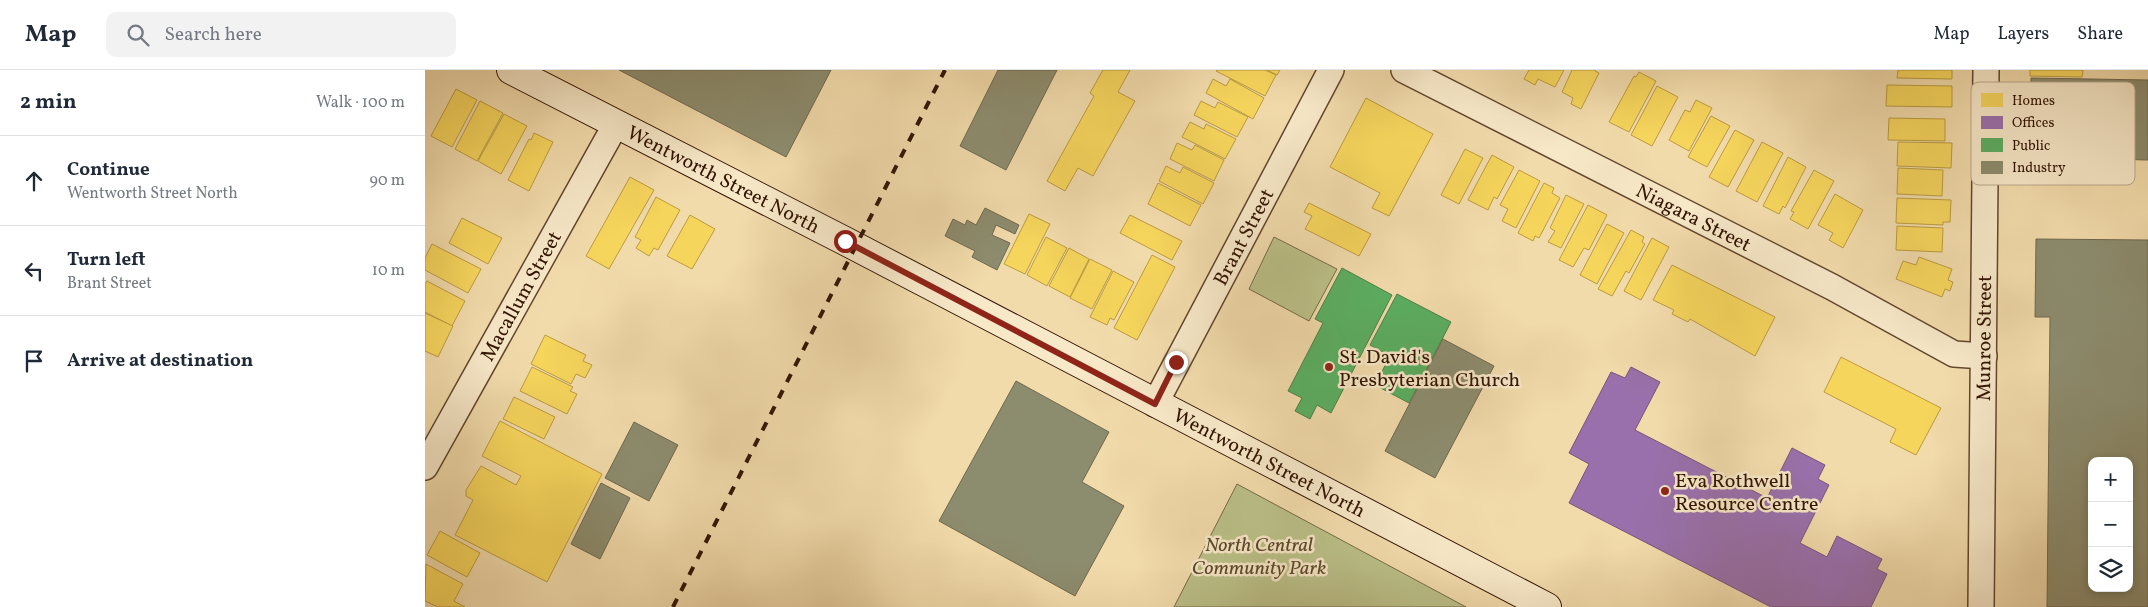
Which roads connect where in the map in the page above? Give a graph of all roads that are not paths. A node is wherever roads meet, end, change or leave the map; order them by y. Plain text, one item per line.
1 (511, 70) edge
2 (1331, 70) edge
3 (1405, 70) edge
4 (616, 124) junction
5 (1986, 185) edge
6 (1984, 356) junction
7 (1155, 404) junction
8 (425, 467) edge
9 (1543, 606) edge
10 (1981, 607) edge

1 - 4 main road, Wentworth Street North
2 - 7 street, Brant Street
3 - 6 street, Niagara Street
4 - 7 main road, Wentworth Street North
4 - 8 street, Macallum Street
5 - 6 street, Munroe Street
6 - 10 street, Munroe Street
7 - 9 main road, Wentworth Street North

